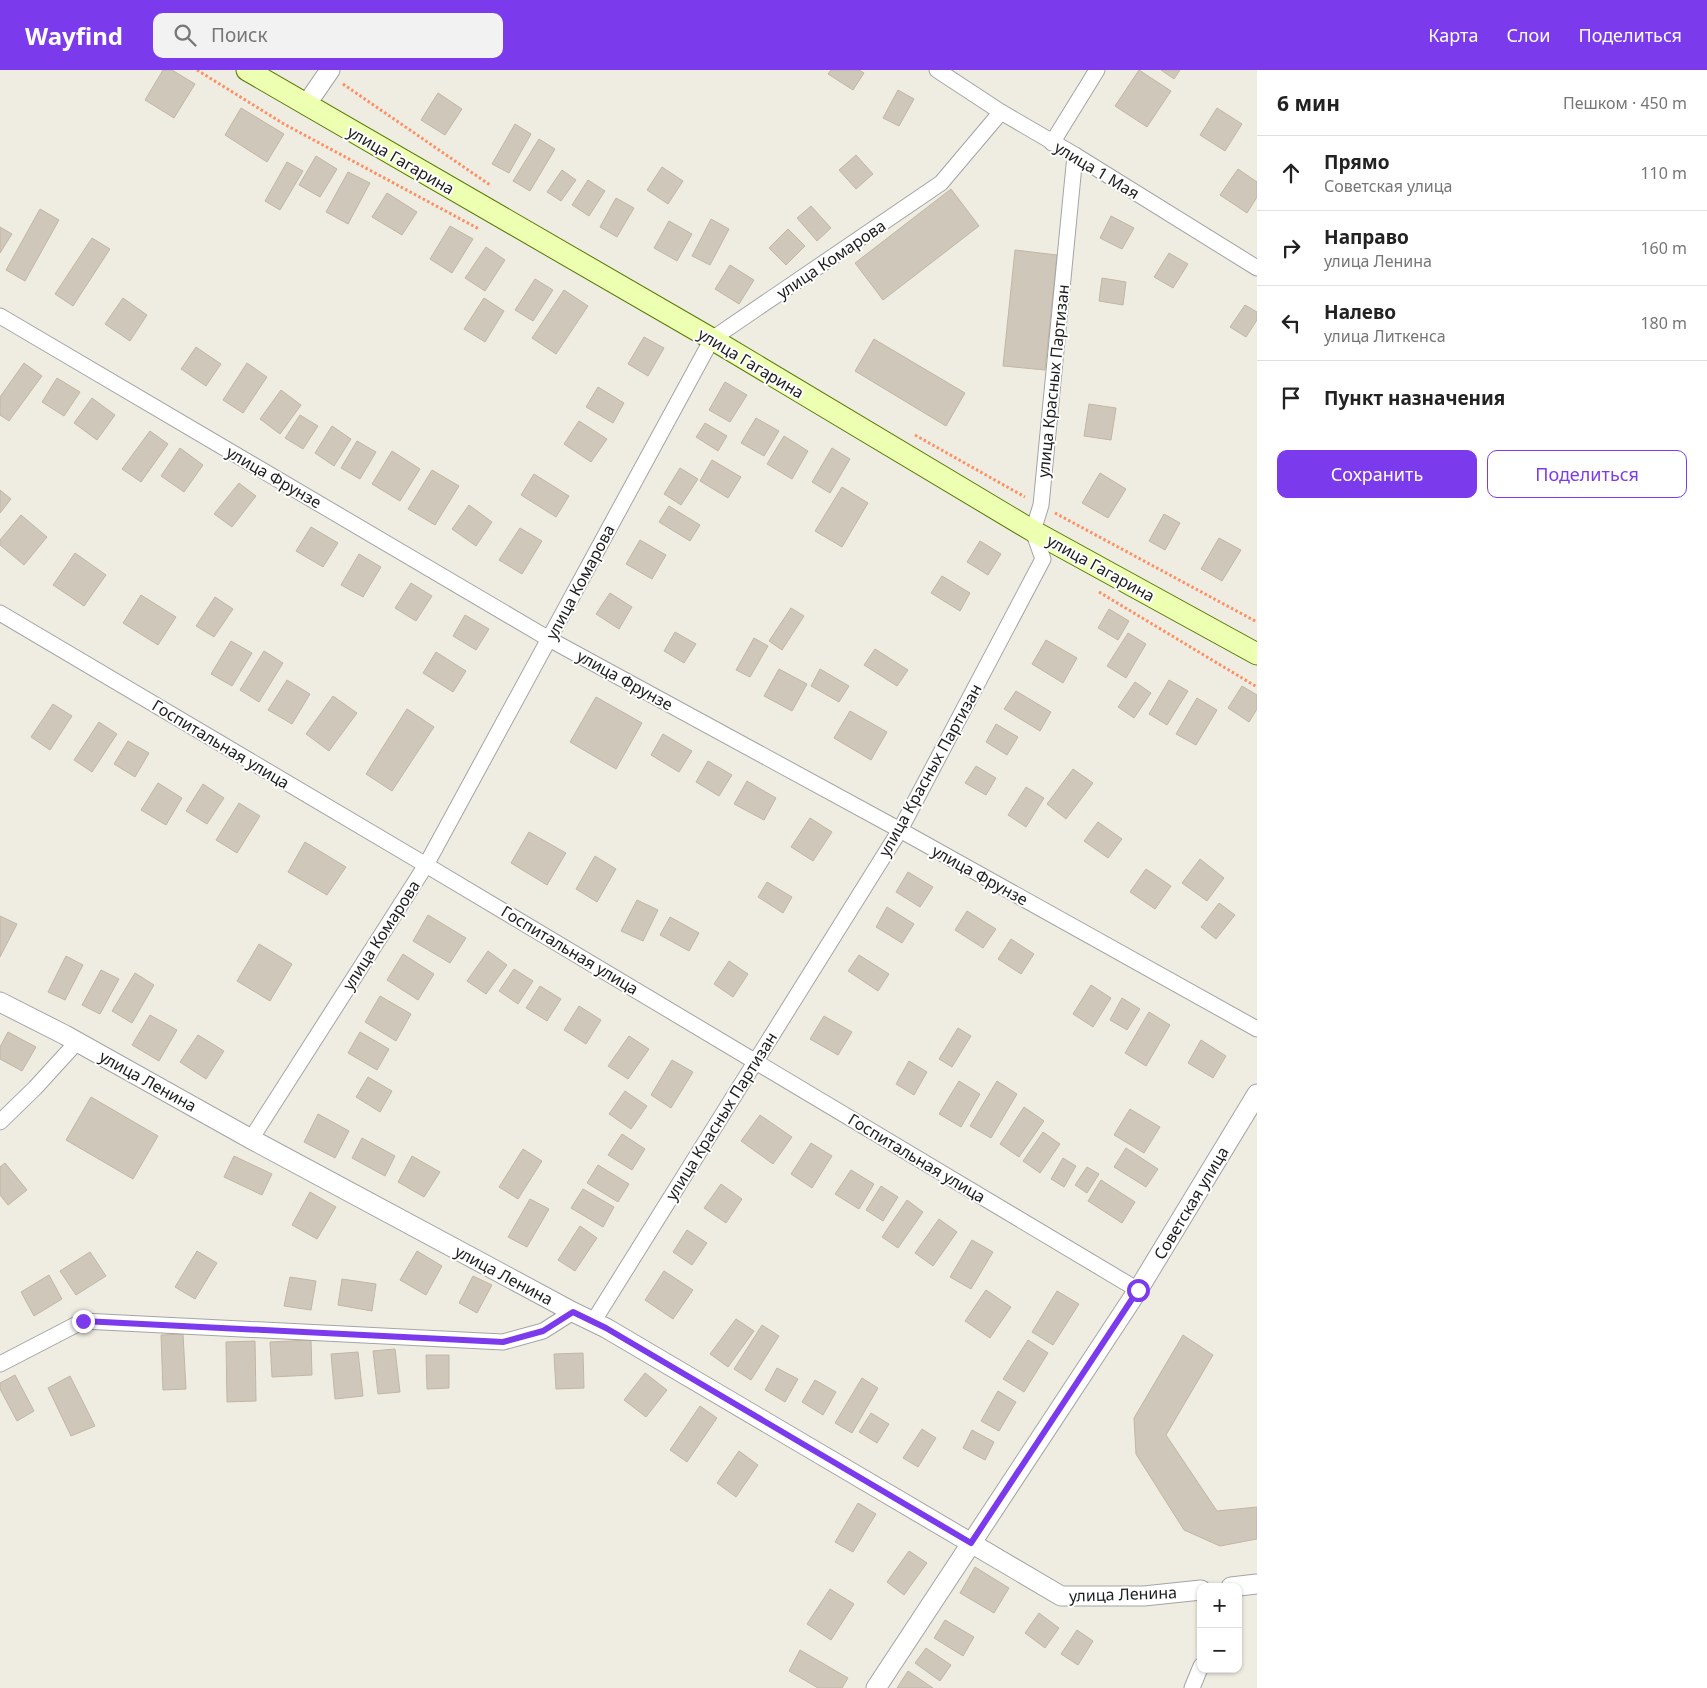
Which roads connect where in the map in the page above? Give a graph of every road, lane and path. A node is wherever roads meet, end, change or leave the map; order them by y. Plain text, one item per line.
1 (197, 70) edge
2 (247, 70) edge
3 (937, 70) edge
4 (1098, 70) edge
5 (329, 72) edge
6 (306, 105) junction
7 (1001, 112) junction
8 (1052, 143) junction
9 (1075, 155) junction
10 (496, 190) dead end
11 (486, 233) dead end
12 (1257, 268) edge
13 (0, 316) edge
14 (712, 339) junction
15 (910, 432) dead end
16 (1041, 505) junction
17 (1034, 531) junction
18 (1094, 590) dead end
19 (0, 613) edge
20 (1257, 622) edge
21 (549, 639) junction
22 (1257, 654) edge
23 (1257, 687) edge
24 (900, 830) junction
25 (426, 865) junction
26 (0, 1002) edge
27 (1257, 1029) edge
28 (77, 1042) junction
29 (755, 1061) junction
30 (1257, 1094) edge
31 (0, 1122) edge
32 (251, 1139) junction
33 (1138, 1290) junction
34 (573, 1312) junction
35 (593, 1322) junction
36 (0, 1364) edge
37 (971, 1543) junction
38 (1257, 1584) edge
39 (1242, 1586) edge
40 (1197, 1590) edge
41 (1198, 1673) edge
42 (876, 1688) edge
43 (1192, 1688) edge

1 - 11 path
2 - 6 main road, улица Гагарина
3 - 7 street, улица 1 Мая
4 - 8 street
5 - 6 street
5 - 10 path
6 - 14 main road, улица Гагарина
7 - 8 street, улица 1 Мая
7 - 14 street, улица Комарова
8 - 9 street, улица 1 Мая
9 - 12 street, улица 1 Мая
9 - 16 street, улица Красных Партизан
13 - 21 street, улица Фрунзе
14 - 17 main road, улица Гагарина
14 - 21 street, улица Комарова
15 - 16 path
16 - 17 street, улица Красных Партизан
16 - 20 path
17 - 22 main road, улица Гагарина
17 - 24 street, улица Красных Партизан
18 - 23 path
19 - 25 street, Госпитальная улица
21 - 24 street, улица Фрунзе
21 - 25 street, улица Комарова
24 - 27 street, улица Фрунзе
24 - 29 street, улица Красных Партизан
25 - 29 street, Госпитальная улица
25 - 32 street, улица Комарова
26 - 28 street, улица Ленина
28 - 31 street
28 - 32 street, улица Ленина
29 - 33 street, Госпитальная улица
29 - 35 street, улица Красных Партизан
30 - 33 street, Советская улица
32 - 34 street, улица Ленина
33 - 37 street, Советская улица
34 - 35 street, улица Ленина
34 - 36 street
35 - 37 street, улица Ленина
37 - 40 street, улица Ленина
37 - 42 street, Советская улица
38 - 39 street
41 - 43 street

